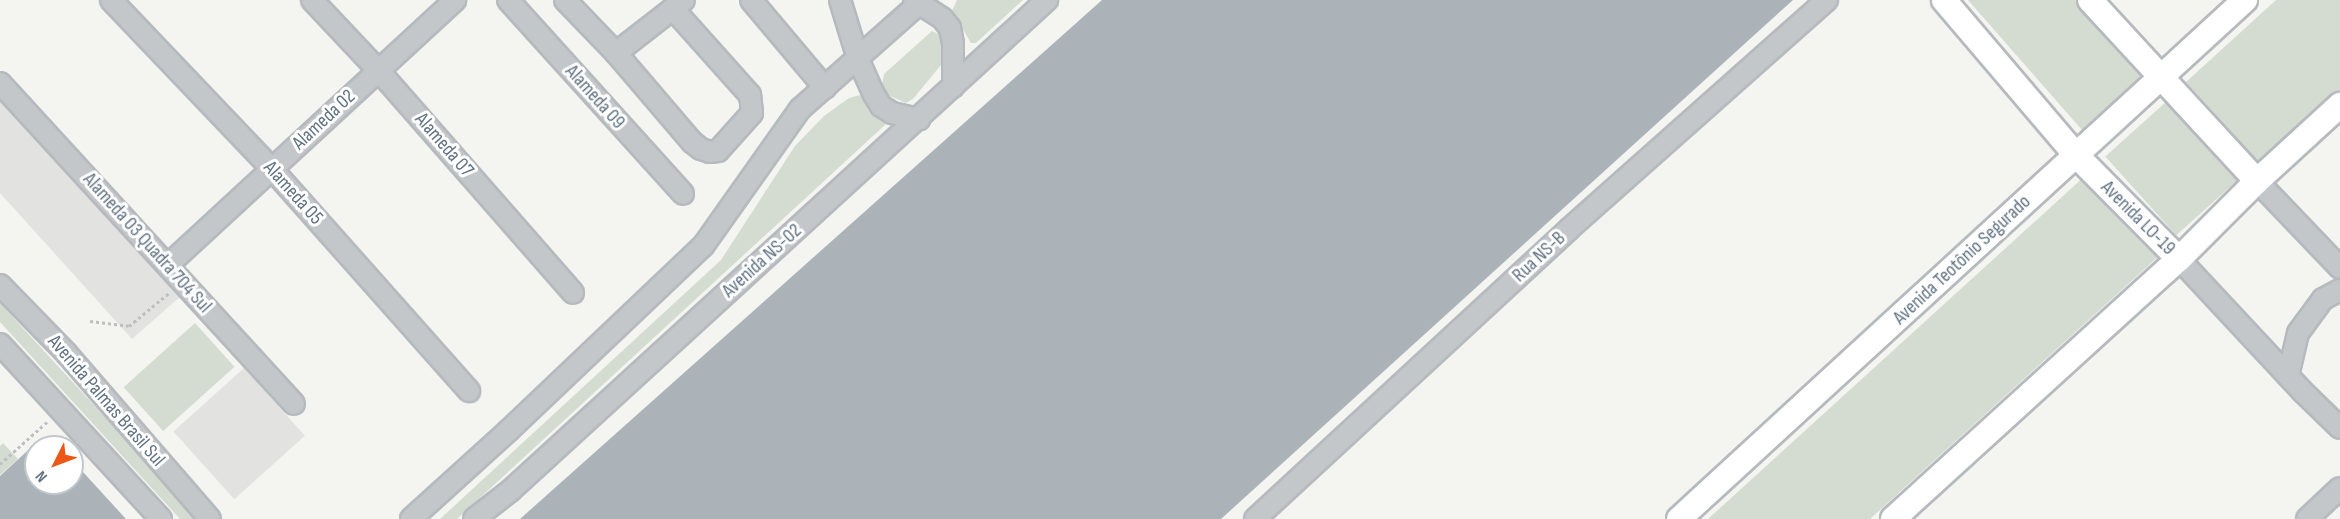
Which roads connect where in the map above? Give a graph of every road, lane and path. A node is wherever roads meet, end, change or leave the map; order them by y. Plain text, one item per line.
1 (111, 0) edge
2 (312, 0) edge
3 (455, 0) edge
4 (508, 0) edge
5 (565, 0) edge
6 (751, 0) edge
7 (840, 0) edge
8 (1047, 0) edge
9 (1827, 0) edge
10 (1944, 0) edge
11 (2090, 0) edge
12 (2245, 0) edge
13 (919, 1) edge
14 (678, 5) edge
15 (616, 52) junction
16 (858, 59) junction
17 (378, 70) junction
18 (2163, 76) junction
19 (0, 83) edge
20 (953, 87) junction
21 (825, 88) junction
22 (2340, 105) edge
23 (919, 118) junction
24 (2076, 155) junction
25 (272, 169) junction
26 (2257, 181) junction
27 (683, 194) dead end
28 (2179, 259) junction
29 (168, 265) junction
30 (2340, 268) edge
31 (182, 280) junction
32 (0, 285) edge
33 (2340, 290) edge
34 (573, 293) dead end
35 (90, 321) dead end
36 (0, 344) edge
37 (2288, 376) junction
38 (470, 392) dead end
39 (294, 404) dead end
40 (61, 410) junction
41 (2340, 428) edge
42 (0, 464) edge
43 (2340, 488) edge
44 (161, 519) edge
45 (210, 519) edge
46 (411, 519) edge
47 (474, 519) edge
48 (1255, 519) edge
49 (1679, 519) edge
50 (1893, 519) edge
51 (2307, 519) edge

1 - 25 street, Alameda 05
2 - 17 street, Alameda 07
3 - 17 street, Alameda 02
4 - 27 street, Alameda 09
5 - 15 street
6 - 21 street
7 - 16 street
8 - 20 street, Avenida NS-02
9 - 48 street, Rua NS-B
10 - 24 main road, Avenida LO-19
11 - 18 main road
12 - 18 main road, Avenida Teotônio Segurado
13 - 16 street
13 - 20 street
14 - 15 street
14 - 15 street
16 - 21 street
16 - 23 street
17 - 25 street, Alameda 02
17 - 34 street, Alameda 07
18 - 24 main road, Avenida Teotônio Segurado
18 - 26 main road
19 - 29 street, Alameda 03 Quadra 704 Sul
20 - 23 street, Avenida NS-02
21 - 46 street
22 - 26 main road
23 - 47 street, Avenida NS-02
24 - 28 main road, Avenida LO-19
24 - 49 main road, Avenida Teotônio Segurado
25 - 29 street, Alameda 02
25 - 38 street, Alameda 05
26 - 28 main road
26 - 30 street
28 - 37 street, Avenida LO-19
28 - 50 main road
29 - 31 street, Alameda 03 Quadra 704 Sul
31 - 35 path
31 - 39 street, Alameda 03 Quadra 704 Sul
32 - 45 street, Avenida Palmas Brasil Sul
33 - 37 street
36 - 40 street, Avenida Palmas Brasil Sul
37 - 41 street, Avenida LO-19
40 - 42 path
40 - 44 street, Avenida Palmas Brasil Sul
43 - 51 street

